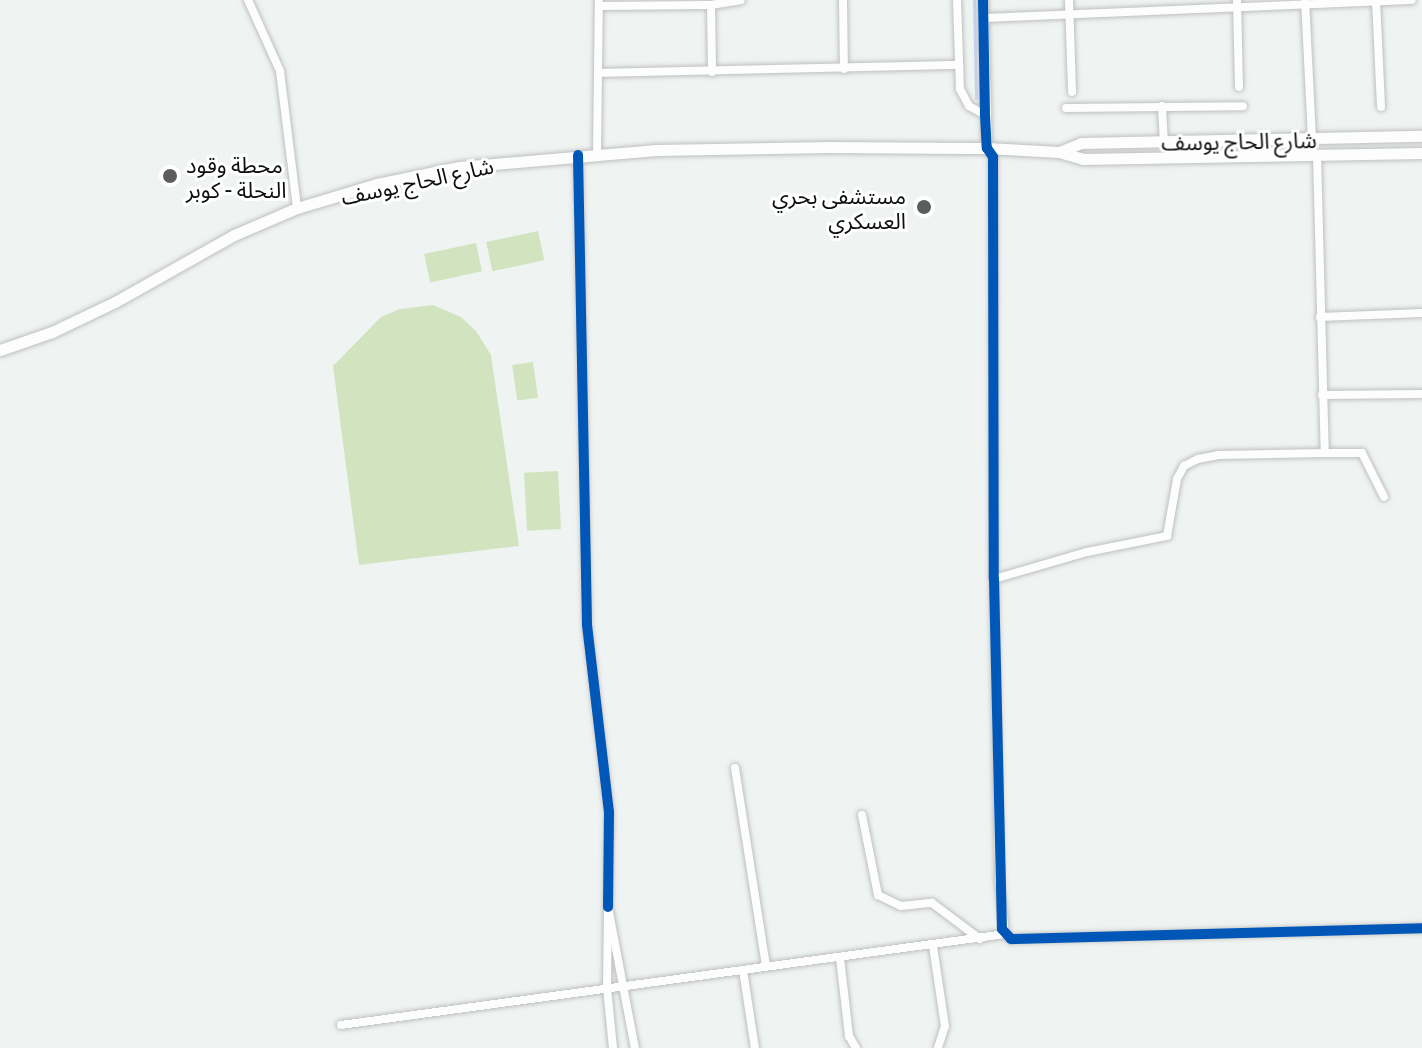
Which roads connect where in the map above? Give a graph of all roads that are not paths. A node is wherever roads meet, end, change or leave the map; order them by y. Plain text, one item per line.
1 (248, 0) edge
2 (741, 0) edge
3 (843, 0) edge
4 (957, 0) edge
5 (983, 0) edge
6 (1069, 0) edge
7 (1412, 0) edge
8 (1376, 1) edge
9 (1306, 2) edge
10 (599, 3) edge
11 (1237, 4) edge
12 (711, 5) junction
13 (1069, 15) junction
14 (983, 18) junction
15 (959, 65) junction
16 (844, 69) junction
17 (712, 72) junction
18 (600, 73) junction
19 (1239, 87) dead end
20 (1072, 92) dead end
21 (1162, 106) junction
22 (1243, 106) dead end
23 (1381, 107) dead end
24 (1066, 108) dead end
25 (985, 115) junction
26 (1422, 136) edge
27 (1312, 139) junction
28 (1164, 142) junction
29 (987, 148) junction
30 (1059, 152) junction
31 (597, 153) junction
32 (1422, 153) edge
33 (1394, 154) junction
34 (578, 155) junction
35 (1317, 155) junction
36 (1422, 160) edge
37 (297, 208) junction
38 (1422, 313) edge
39 (1320, 317) junction
40 (0, 350) edge
41 (1422, 394) edge
42 (1322, 395) junction
43 (1325, 453) junction
44 (1384, 497) dead end
45 (994, 579) junction
46 (735, 768) dead end
47 (862, 815) dead end
48 (608, 907) junction
49 (1422, 928) edge
50 (1005, 934) junction
51 (980, 940) junction
52 (933, 946) junction
53 (840, 958) junction
54 (766, 967) junction
55 (743, 970) junction
56 (624, 986) junction
57 (607, 988) junction
58 (341, 1025) dead end
59 (613, 1048) edge
60 (635, 1048) edge
61 (755, 1048) edge
62 (856, 1048) edge
63 (938, 1048) edge

1 - 37 street
2 - 12 street
3 - 16 street
4 - 15 street
5 - 14 street
6 - 13 street
7 - 8 street
8 - 9 street
8 - 23 street
9 - 11 street
9 - 27 street
10 - 12 street
10 - 18 street
11 - 13 street
11 - 19 street
12 - 17 street
13 - 14 street
13 - 20 street
14 - 25 street
15 - 16 street
15 - 25 street
16 - 17 street
17 - 18 street
18 - 31 street
21 - 22 street
21 - 24 street
21 - 28 street
25 - 29 street
26 - 27 main road, شارع الحاج يوسف
27 - 28 main road, شارع الحاج يوسف
28 - 30 main road, شارع الحاج يوسف
29 - 30 main road, شارع الحاج يوسف
29 - 31 main road, شارع الحاج يوسف
29 - 45 street
30 - 35 main road, شارع الحاج يوسف
31 - 34 main road, شارع الحاج يوسف
32 - 33 main road, شارع الحاج يوسف
33 - 35 main road, شارع الحاج يوسف
33 - 36 main road
34 - 37 main road, شارع الحاج يوسف
34 - 48 street
35 - 39 street
37 - 40 main road, شارع الحاج يوسف
38 - 39 street
39 - 42 street
41 - 42 street
42 - 43 street
43 - 44 street
43 - 45 street
45 - 50 street
46 - 54 street
47 - 51 street
48 - 56 street
48 - 57 street
49 - 50 street
50 - 51 street
51 - 52 street
52 - 53 street
52 - 63 street
53 - 54 street
53 - 62 street
54 - 55 street
55 - 56 street
55 - 61 street
56 - 57 street
56 - 60 street
57 - 58 street
57 - 59 street

